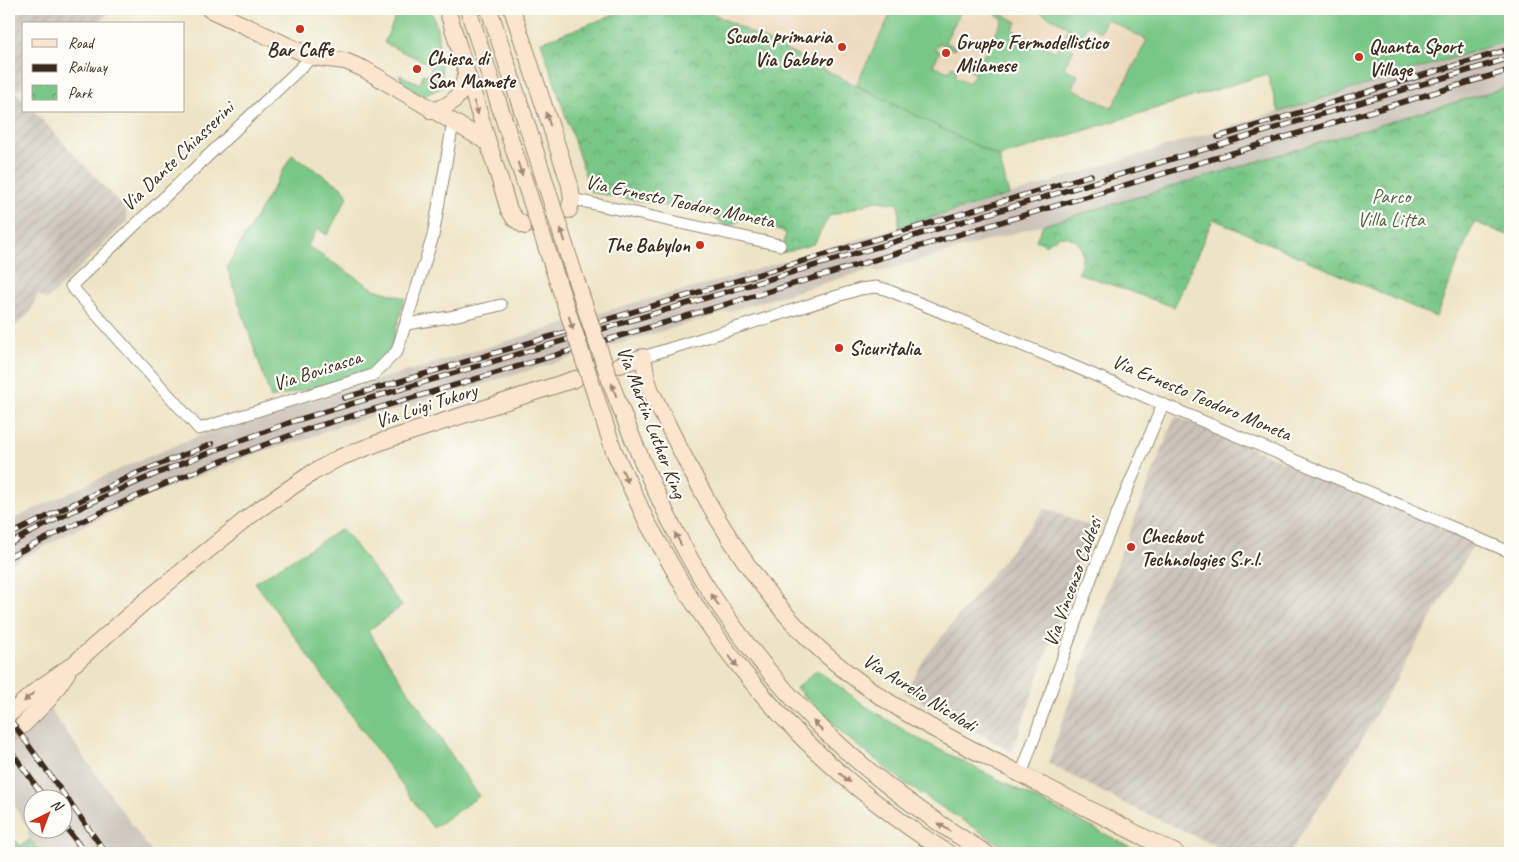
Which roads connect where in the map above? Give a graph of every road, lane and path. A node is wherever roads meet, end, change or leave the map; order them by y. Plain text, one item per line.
1 (209, 9) edge
2 (447, 9) edge
3 (468, 9) edge
4 (489, 9) edge
5 (512, 9) edge
6 (312, 57) junction
7 (466, 74) junction
8 (432, 111) junction
9 (453, 123) junction
10 (487, 142) junction
11 (571, 204) joint
12 (525, 226) dead end
13 (780, 245) dead end
14 (71, 286) joint
15 (501, 305) dead end
16 (407, 324) junction
17 (643, 357) junction
18 (620, 364) dead end
19 (575, 379) dead end
20 (1163, 404) junction
21 (1510, 552) edge
22 (75, 663) junction
23 (12, 712) tunnel mouth
24 (22, 726) tunnel mouth
25 (1021, 775) junction
26 (948, 853) edge
27 (986, 853) edge
28 (1176, 853) edge

1 - 6 street
2 - 7 street
3 -> 26 street, Via Martin Luther King, bridge
27 -> 4 street, Via Martin Luther King, bridge
11 -> 5 street, Via Ernesto Teodoro Moneta
6 - 8 street
6 - 14 street, Via Dante Chiasserini
7 - 8 street
7 -> 10 street
8 - 9 street
9 - 10 street
9 - 16 street, Via Bovisasca
10 - 12 street
11 - 13 street, Via Ernesto Teodoro Moneta
14 - 16 street, Via Bovisasca
15 - 16 street
17 - 18 street
17 - 20 street, Via Ernesto Teodoro Moneta
17 - 25 street, Via Aurelio Nicolodi
19 - 22 street, Via Luigi Tukory
20 - 21 street, Via Ernesto Teodoro Moneta
20 - 25 street, Via Vincenzo Caldesi
22 -> 23 street
22 - 24 street
25 - 28 street, Via Aurelio Nicolodi

